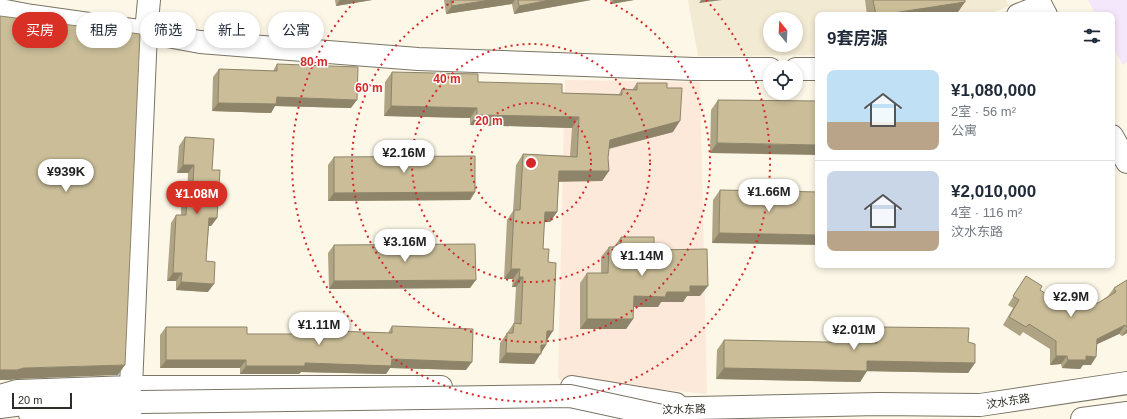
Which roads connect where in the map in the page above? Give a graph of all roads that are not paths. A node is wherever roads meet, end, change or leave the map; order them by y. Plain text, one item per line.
1 (149, 0) edge
2 (1042, 7) edge
3 (0, 10) edge
4 (148, 12) edge
5 (1027, 12) edge
6 (140, 31) edge
7 (196, 41) edge
8 (146, 48) edge
9 (763, 69) edge
10 (803, 69) edge
11 (815, 69) edge
12 (1115, 141) edge
13 (1127, 162) edge
14 (1127, 383) edge
15 (136, 395) junction
16 (0, 396) edge
17 (878, 404) junction
18 (0, 407) edge
19 (705, 408) junction
20 (585, 410) junction
21 (1127, 413) edge
22 (0, 414) edge
23 (564, 419) edge
24 (676, 419) edge
25 (909, 419) edge
26 (1082, 419) edge

1 - 4 main road
2 - 5 main road
3 - 6 main road
7 - 9 main road
8 - 15 main road
10 - 11 main road
12 - 13 main road
14 - 17 main road, 汶水东路
15 - 16 main road
15 - 18 main road
15 - 19 main road
15 - 24 main road, bridge
17 - 19 main road, 汶水东路
17 - 25 main road
19 - 20 main road, 汶水东路
20 - 22 main road, 汶水东路
20 - 23 main road
21 - 26 main road

